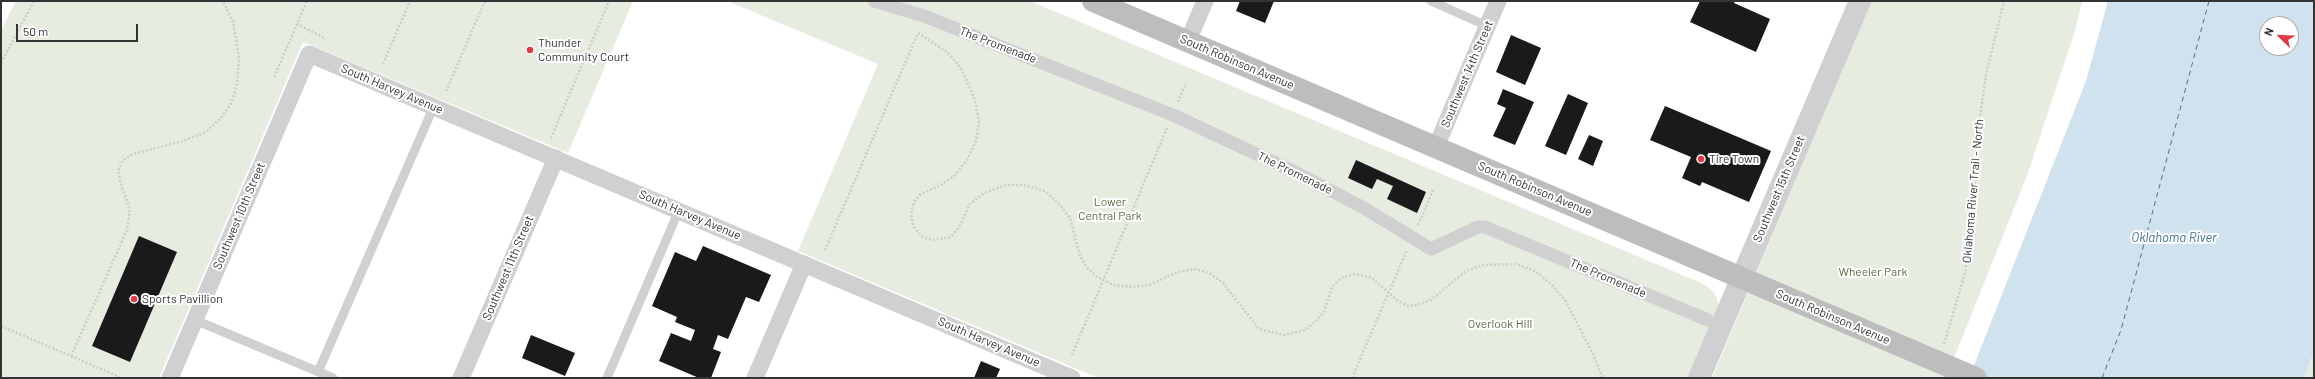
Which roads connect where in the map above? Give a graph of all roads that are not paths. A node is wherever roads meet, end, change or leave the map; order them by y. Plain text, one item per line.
1 (874, 1) edge
2 (1093, 1) edge
3 (1205, 1) edge
4 (1431, 1) edge
5 (1498, 1) edge
6 (1860, 1) edge
7 (1487, 26) junction
8 (1188, 41) junction
9 (308, 54) joint
10 (434, 106) junction
11 (1436, 147) junction
12 (556, 158) junction
13 (679, 210) junction
14 (804, 264) junction
15 (1741, 278) junction
16 (195, 320) junction
17 (1708, 320) dead end
18 (318, 372) junction
19 (1048, 373) edge
20 (170, 378) edge
21 (333, 378) edge
22 (461, 378) edge
23 (607, 378) edge
24 (755, 378) edge
25 (1072, 378) edge
26 (1699, 378) edge
27 (1976, 378) edge

1 - 17 street, The Promenade
2 - 8 main road, South Robinson Avenue
3 - 8 street
4 - 7 lane
5 - 7 street, Southwest 14th Street
6 - 15 street, Southwest 15th Street
7 - 11 street, Southwest 14th Street
8 - 11 main road, South Robinson Avenue
9 - 10 street, South Harvey Avenue
9 - 16 street, Southwest 10th Street
10 - 12 street, South Harvey Avenue
10 - 18 lane
11 - 15 main road, South Robinson Avenue
12 - 13 street, South Harvey Avenue
12 - 22 street, Southwest 11th Street
13 - 14 street, South Harvey Avenue
13 - 23 lane
14 - 19 street, South Harvey Avenue
14 - 24 street
15 - 26 street, Southwest 15th Street
15 - 27 main road, South Robinson Avenue
16 - 18 lane
16 - 20 street, Southwest 10th Street
18 - 21 lane
19 - 25 street, South Harvey Avenue

